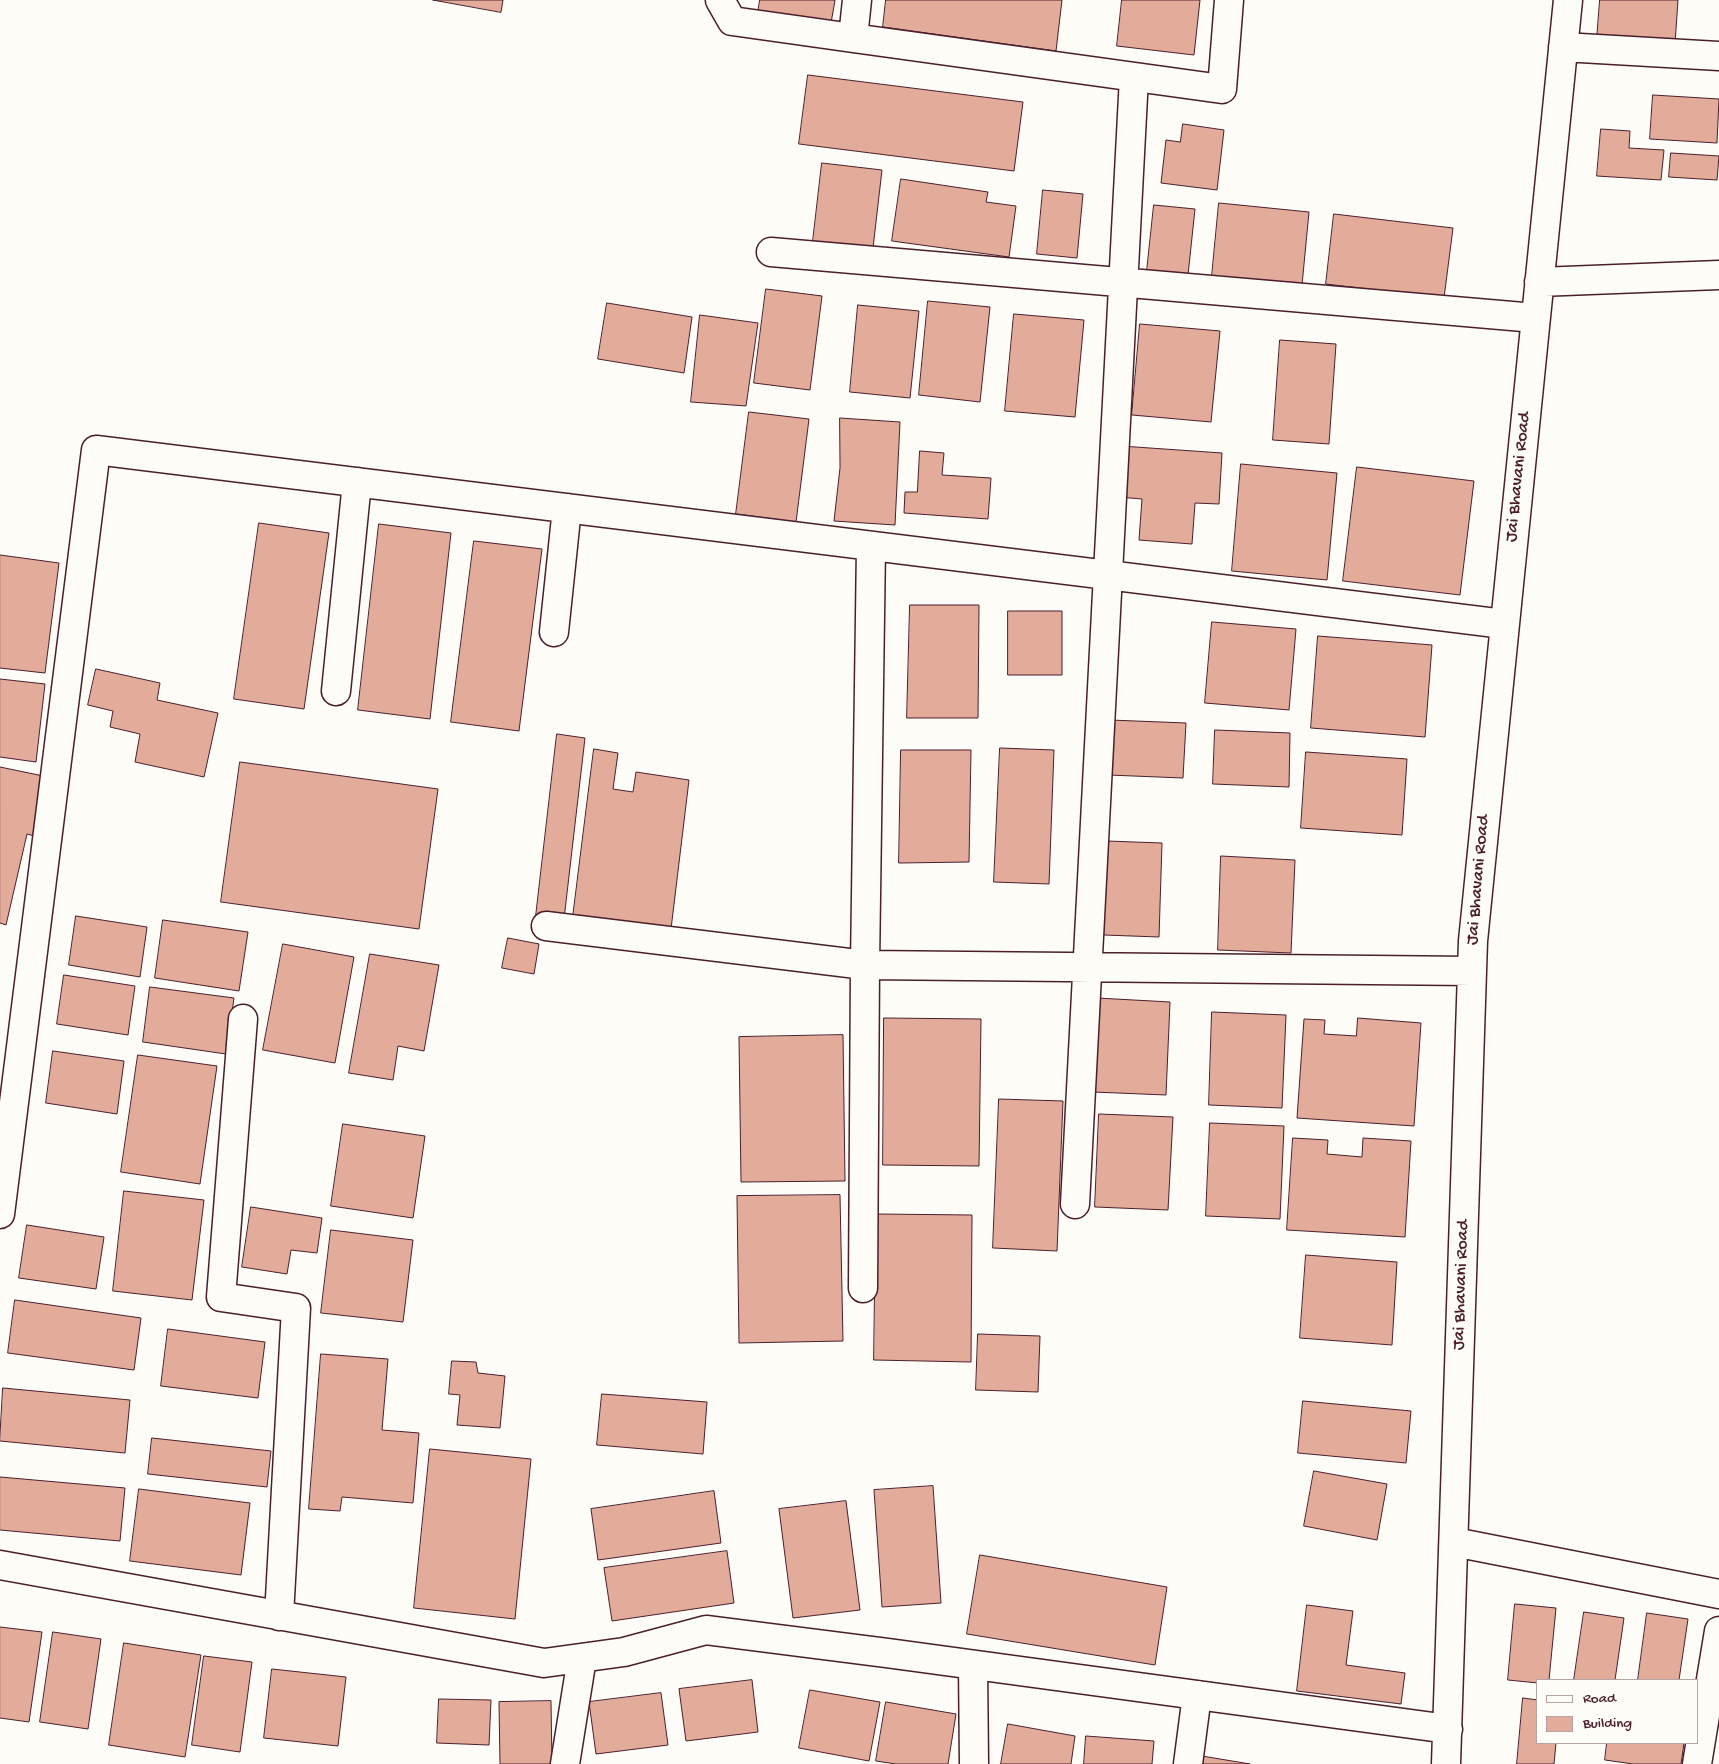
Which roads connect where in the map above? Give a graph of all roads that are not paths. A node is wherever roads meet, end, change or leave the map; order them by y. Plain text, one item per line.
1 (720, 0) edge
2 (857, 0) edge
3 (1229, 0) edge
4 (1568, 0) edge
5 (853, 38) junction
6 (1563, 47) junction
7 (1719, 56) edge
8 (1134, 78) junction
9 (771, 252) dead end
10 (1719, 275) edge
11 (1123, 282) junction
12 (1539, 282) junction
13 (1535, 318) junction
14 (357, 482) junction
15 (567, 508) junction
16 (872, 546) junction
17 (1108, 575) junction
18 (1504, 624) junction
19 (554, 632) dead end
20 (336, 691) dead end
21 (546, 926) dead end
22 (865, 965) junction
23 (1087, 967) junction
24 (1472, 971) junction
25 (243, 1019) dead end
26 (8, 1075) edge
27 (1075, 1204) dead end
28 (0, 1214) edge
29 (863, 1288) dead end
30 (1454, 1542) junction
31 (0, 1565) edge
32 (1719, 1594) edge
33 (279, 1616) junction
34 (1719, 1631) edge
35 (582, 1658) junction
36 (973, 1664) junction
37 (1197, 1695) junction
38 (1448, 1728) junction
39 (566, 1764) edge
40 (974, 1764) edge
41 (1188, 1764) edge
42 (1446, 1764) edge
43 (1697, 1764) edge

1 - 5 street
2 - 5 street
3 - 8 street
4 - 6 street, Jai Bhavani Road
5 - 8 street
6 - 7 street
6 - 12 street, Jai Bhavani Road
8 - 11 street
9 - 11 street
10 - 12 street
11 - 13 street
11 - 17 street
12 - 13 street, Jai Bhavani Road
13 - 18 street, Jai Bhavani Road
14 - 15 street
14 - 20 street
14 - 26 street
15 - 16 street
15 - 19 street
16 - 17 street
16 - 22 street
17 - 18 street
17 - 23 street
18 - 24 street, Jai Bhavani Road
21 - 22 street
22 - 23 street
22 - 29 street
23 - 24 street
23 - 27 street
24 - 30 street, Jai Bhavani Road
25 - 33 street
26 - 28 street
30 - 32 street
30 - 38 street, Jai Bhavani Road
31 - 33 street
33 - 35 street
34 - 43 street
35 - 36 street
35 - 39 street
36 - 37 street
36 - 40 street
37 - 38 street
37 - 41 street
38 - 42 street, Jai Bhavani Road

